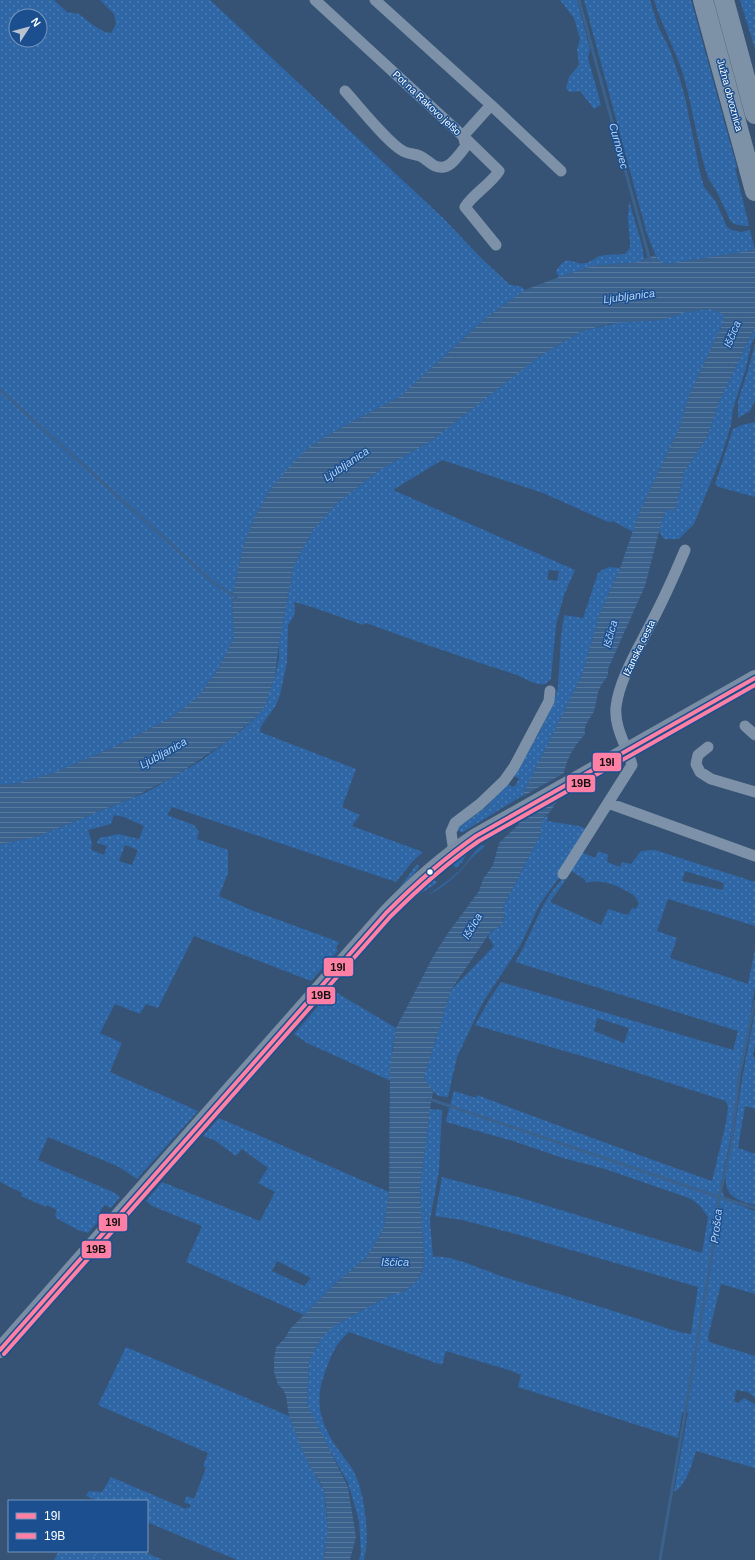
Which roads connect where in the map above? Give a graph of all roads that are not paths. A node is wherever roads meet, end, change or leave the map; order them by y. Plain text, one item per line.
1 (315, 0) edge
2 (375, 0) edge
3 (703, 0) edge
4 (724, 0) edge
5 (345, 91) dead end
6 (491, 105) junction
7 (755, 114) edge
8 (463, 136) junction
9 (561, 171) dead end
10 (755, 191) edge
11 (496, 245) dead end
12 (686, 550) dead end
13 (755, 678) edge
14 (550, 691) dead end
15 (745, 726) dead end
16 (755, 734) edge
17 (708, 747) dead end
18 (627, 750) junction
19 (755, 792) edge
20 (608, 803) junction
21 (454, 852) junction
22 (755, 856) edge
23 (563, 874) dead end
24 (0, 1350) edge

1 - 8 street, Pot na Rakovo jelšo
2 - 6 street
3 - 10 highway, Južna obvoznica
4 - 7 highway, Južna obvoznica
5 - 8 street
6 - 8 street, Pot na Rakovo jelšo
6 - 9 street
8 - 11 street
12 - 18 street, Ižanska cesta
13 - 18 main road
14 - 21 street
15 - 16 street
17 - 19 street
18 - 20 street, Ižanska cesta
18 - 21 main road
20 - 22 street
20 - 23 street, Ižanska cesta
21 - 24 main road

